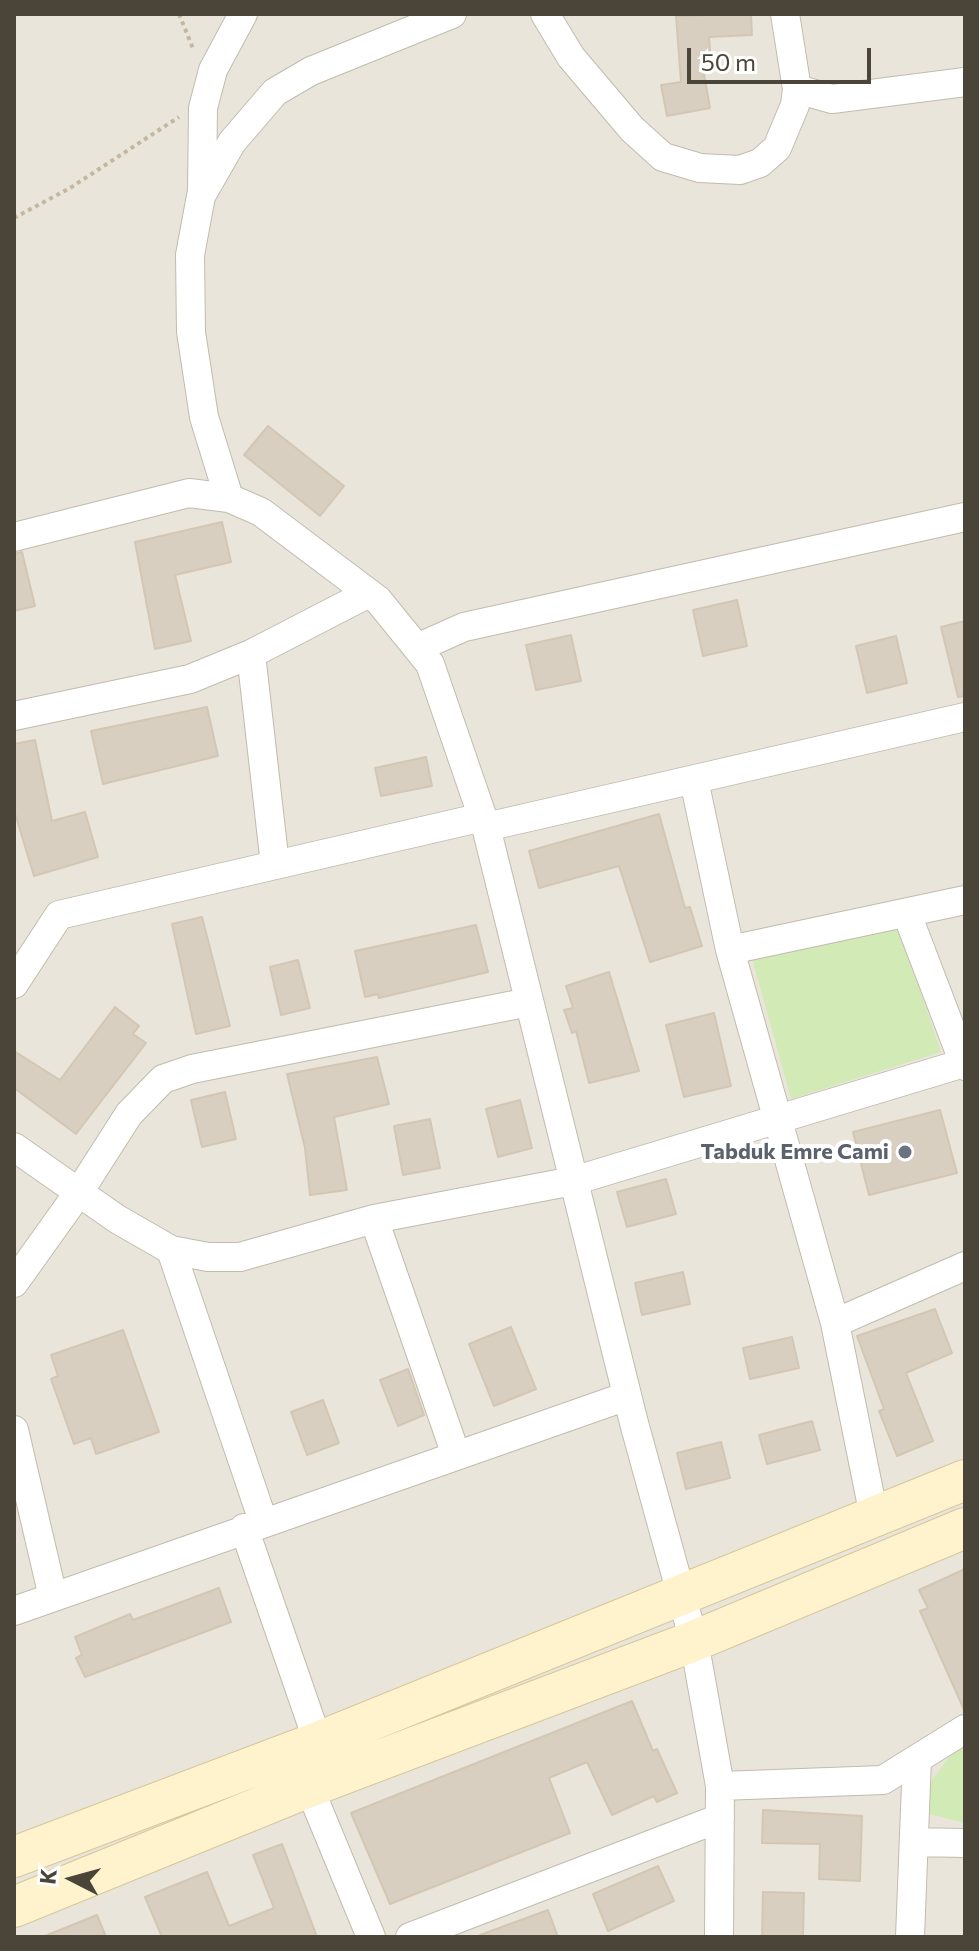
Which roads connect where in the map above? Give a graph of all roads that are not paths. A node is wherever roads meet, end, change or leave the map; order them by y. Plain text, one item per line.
1 (243, 14) edge
2 (452, 14) edge
3 (545, 14) edge
4 (785, 14) edge
5 (965, 82) edge
6 (797, 89) junction
7 (201, 196) junction
8 (229, 498) junction
9 (965, 517) edge
10 (14, 537) edge
11 (369, 593) junction
12 (417, 648) junction
13 (251, 654) junction
14 (14, 716) edge
15 (965, 717) edge
16 (694, 780) junction
17 (484, 822) junction
18 (275, 865) junction
19 (965, 900) edge
20 (907, 914) junction
21 (730, 950) junction
22 (14, 984) edge
23 (529, 1002) junction
24 (964, 1065) edge
25 (778, 1120) junction
26 (14, 1147) edge
27 (573, 1181) junction
28 (79, 1192) junction
29 (374, 1219) junction
30 (171, 1250) junction
31 (965, 1266) edge
32 (14, 1283) edge
33 (835, 1323) junction
34 (627, 1396) junction
35 (14, 1430) edge
36 (456, 1455) junction
37 (965, 1480) edge
38 (874, 1516) junction
39 (253, 1525) junction
40 (965, 1528) edge
41 (679, 1595) junction
42 (53, 1597) junction
43 (14, 1611) edge
44 (694, 1641) junction
45 (965, 1729) edge
46 (318, 1742) junction
47 (917, 1759) junction
48 (720, 1786) junction
49 (309, 1787) junction
50 (720, 1818) junction
51 (914, 1842) junction
52 (965, 1843) edge
53 (14, 1857) edge
54 (14, 1907) edge
55 (371, 1937) edge
56 (410, 1937) edge
57 (719, 1937) edge
58 (910, 1937) edge

1 - 7 street
2 - 7 street
3 - 6 street
4 - 6 street
5 - 6 street
7 - 8 street
8 - 10 street
8 - 11 street
9 - 12 street
11 - 12 street
11 - 13 street
12 - 17 street
13 - 14 street
13 - 18 street
15 - 16 street
16 - 17 street
16 - 21 street
17 - 18 street
17 - 23 street
18 - 22 street
19 - 20 street
20 - 21 street
20 - 24 street
21 - 25 street
23 - 27 street
23 - 28 street
24 - 25 street
25 - 27 street
25 - 33 street
26 - 28 street
27 - 29 street
27 - 34 street
28 - 30 street
28 - 32 street
29 - 30 street
29 - 36 street
30 - 39 street
31 - 33 street
33 - 38 street
34 - 36 street
34 - 41 street
35 - 42 street
36 - 39 street
37 - 38 street
38 - 41 street
39 - 42 street
39 - 46 street
40 - 44 street
41 - 44 street
41 - 46 street
42 - 43 street
44 - 48 street
44 - 49 street
45 - 47 street
46 - 53 street
47 - 48 street
47 - 51 street
48 - 50 street
49 - 54 street
49 - 55 street
50 - 56 street
50 - 57 street
51 - 52 street
51 - 58 street

